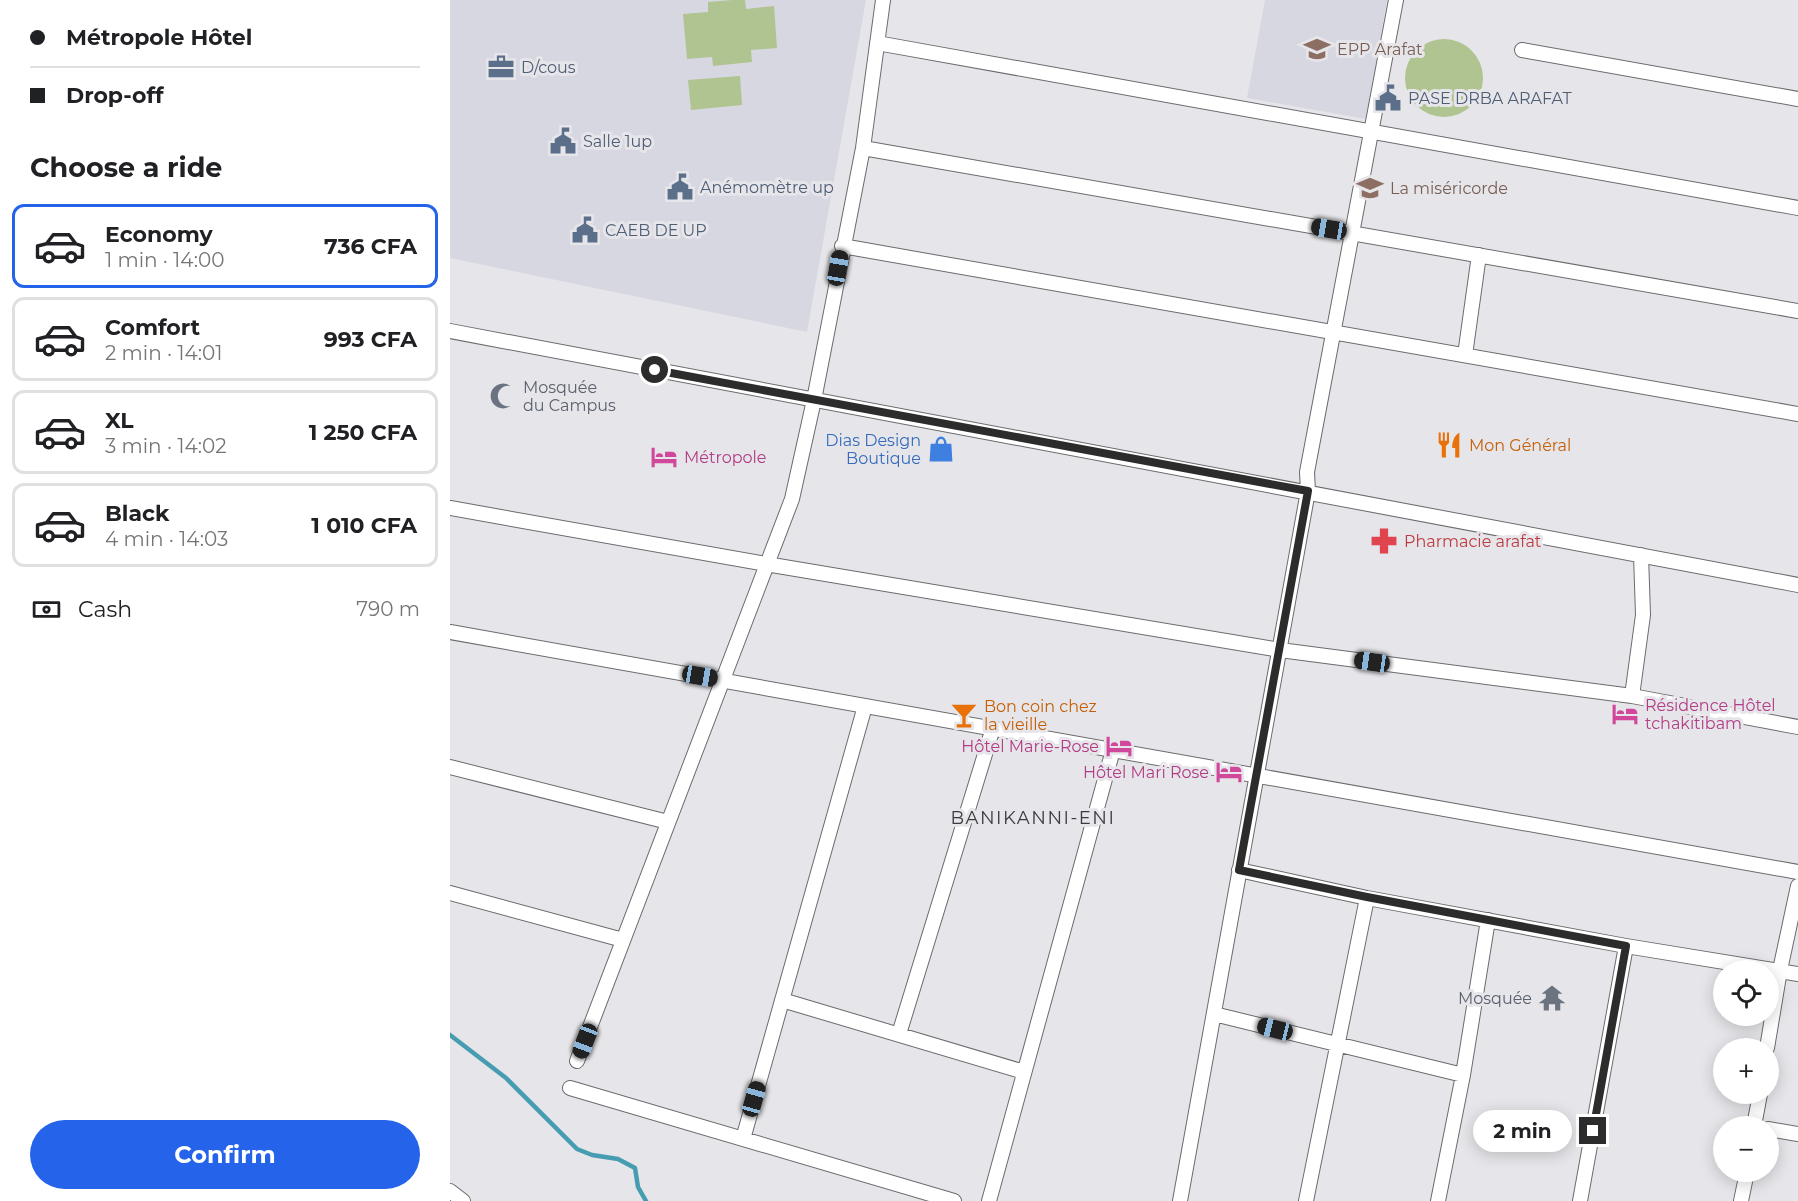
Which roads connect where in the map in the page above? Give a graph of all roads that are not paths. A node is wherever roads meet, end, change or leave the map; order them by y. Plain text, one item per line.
1 (883, 0) edge
2 (1395, 0) edge
3 (877, 43) junction
4 (1522, 50) dead end
5 (1798, 99) edge
6 (1371, 132) junction
7 (862, 148) junction
8 (1798, 208) edge
9 (1352, 233) junction
10 (842, 246) junction
11 (1479, 255) junction
12 (1798, 311) edge
13 (450, 331) edge
14 (1334, 332) junction
15 (1465, 355) junction
16 (814, 400) junction
17 (1798, 414) edge
18 (1308, 491) junction
19 (450, 508) edge
20 (1641, 555) junction
21 (766, 564) junction
22 (1798, 585) edge
23 (450, 632) edge
24 (1280, 650) junction
25 (722, 680) junction
26 (1632, 696) junction
27 (865, 706) junction
28 (1798, 727) edge
29 (993, 728) junction
30 (1113, 750) junction
31 (450, 767) edge
32 (1257, 776) junction
33 (668, 822) junction
34 (1239, 870) junction
35 (1798, 872) edge
36 (1798, 886) edge
37 (450, 893) edge
38 (1367, 897) junction
39 (1488, 920) junction
40 (623, 940) junction
41 (1626, 946) junction
42 (1780, 970) junction
43 (1798, 974) edge
44 (782, 999) junction
45 (1214, 1014) junction
46 (899, 1034) junction
47 (1769, 1038) edge
48 (1337, 1044) junction
49 (577, 1061) dead end
50 (1024, 1072) junction
51 (1463, 1075) junction
52 (570, 1088) dead end
53 (1779, 1131) edge
54 (1798, 1134) edge
55 (743, 1139) junction
56 (1745, 1182) edge
57 (450, 1191) edge
58 (463, 1201) edge
59 (954, 1201) edge
60 (989, 1201) edge
61 (1180, 1201) edge
62 (1306, 1201) edge
63 (1438, 1201) edge
64 (1580, 1201) edge
65 (1742, 1201) edge

1 - 3 street
2 - 6 street
3 - 6 street
3 - 7 street
4 - 5 street
6 - 8 street
6 - 9 street
7 - 9 street
7 - 10 street
9 - 11 street
9 - 14 street
10 - 14 street
10 - 16 street
11 - 12 street
11 - 15 street
13 - 16 street
14 - 15 street
14 - 18 street
15 - 17 street
16 - 18 street
16 - 21 street
18 - 20 street
18 - 24 street
19 - 21 street
20 - 22 street
20 - 26 street
21 - 24 street
21 - 25 street
23 - 25 street
24 - 26 street
24 - 32 street
25 - 27 street
25 - 33 street
26 - 28 street
27 - 29 street
27 - 44 street
29 - 30 street
29 - 46 street
30 - 32 street
30 - 50 street
31 - 33 street
32 - 34 street
32 - 35 street
33 - 40 street
34 - 38 street
34 - 45 street
36 - 42 street
37 - 40 street
38 - 39 street
38 - 48 street
39 - 41 street
39 - 51 street
40 - 49 street
41 - 42 street
41 - 64 street
42 - 43 street
42 - 47 street
44 - 46 street
44 - 55 street
45 - 48 street
45 - 61 street
46 - 50 street
48 - 51 street
48 - 62 street
50 - 60 street
51 - 63 street
52 - 55 street
53 - 54 street
55 - 59 street
56 - 65 street
57 - 58 street

